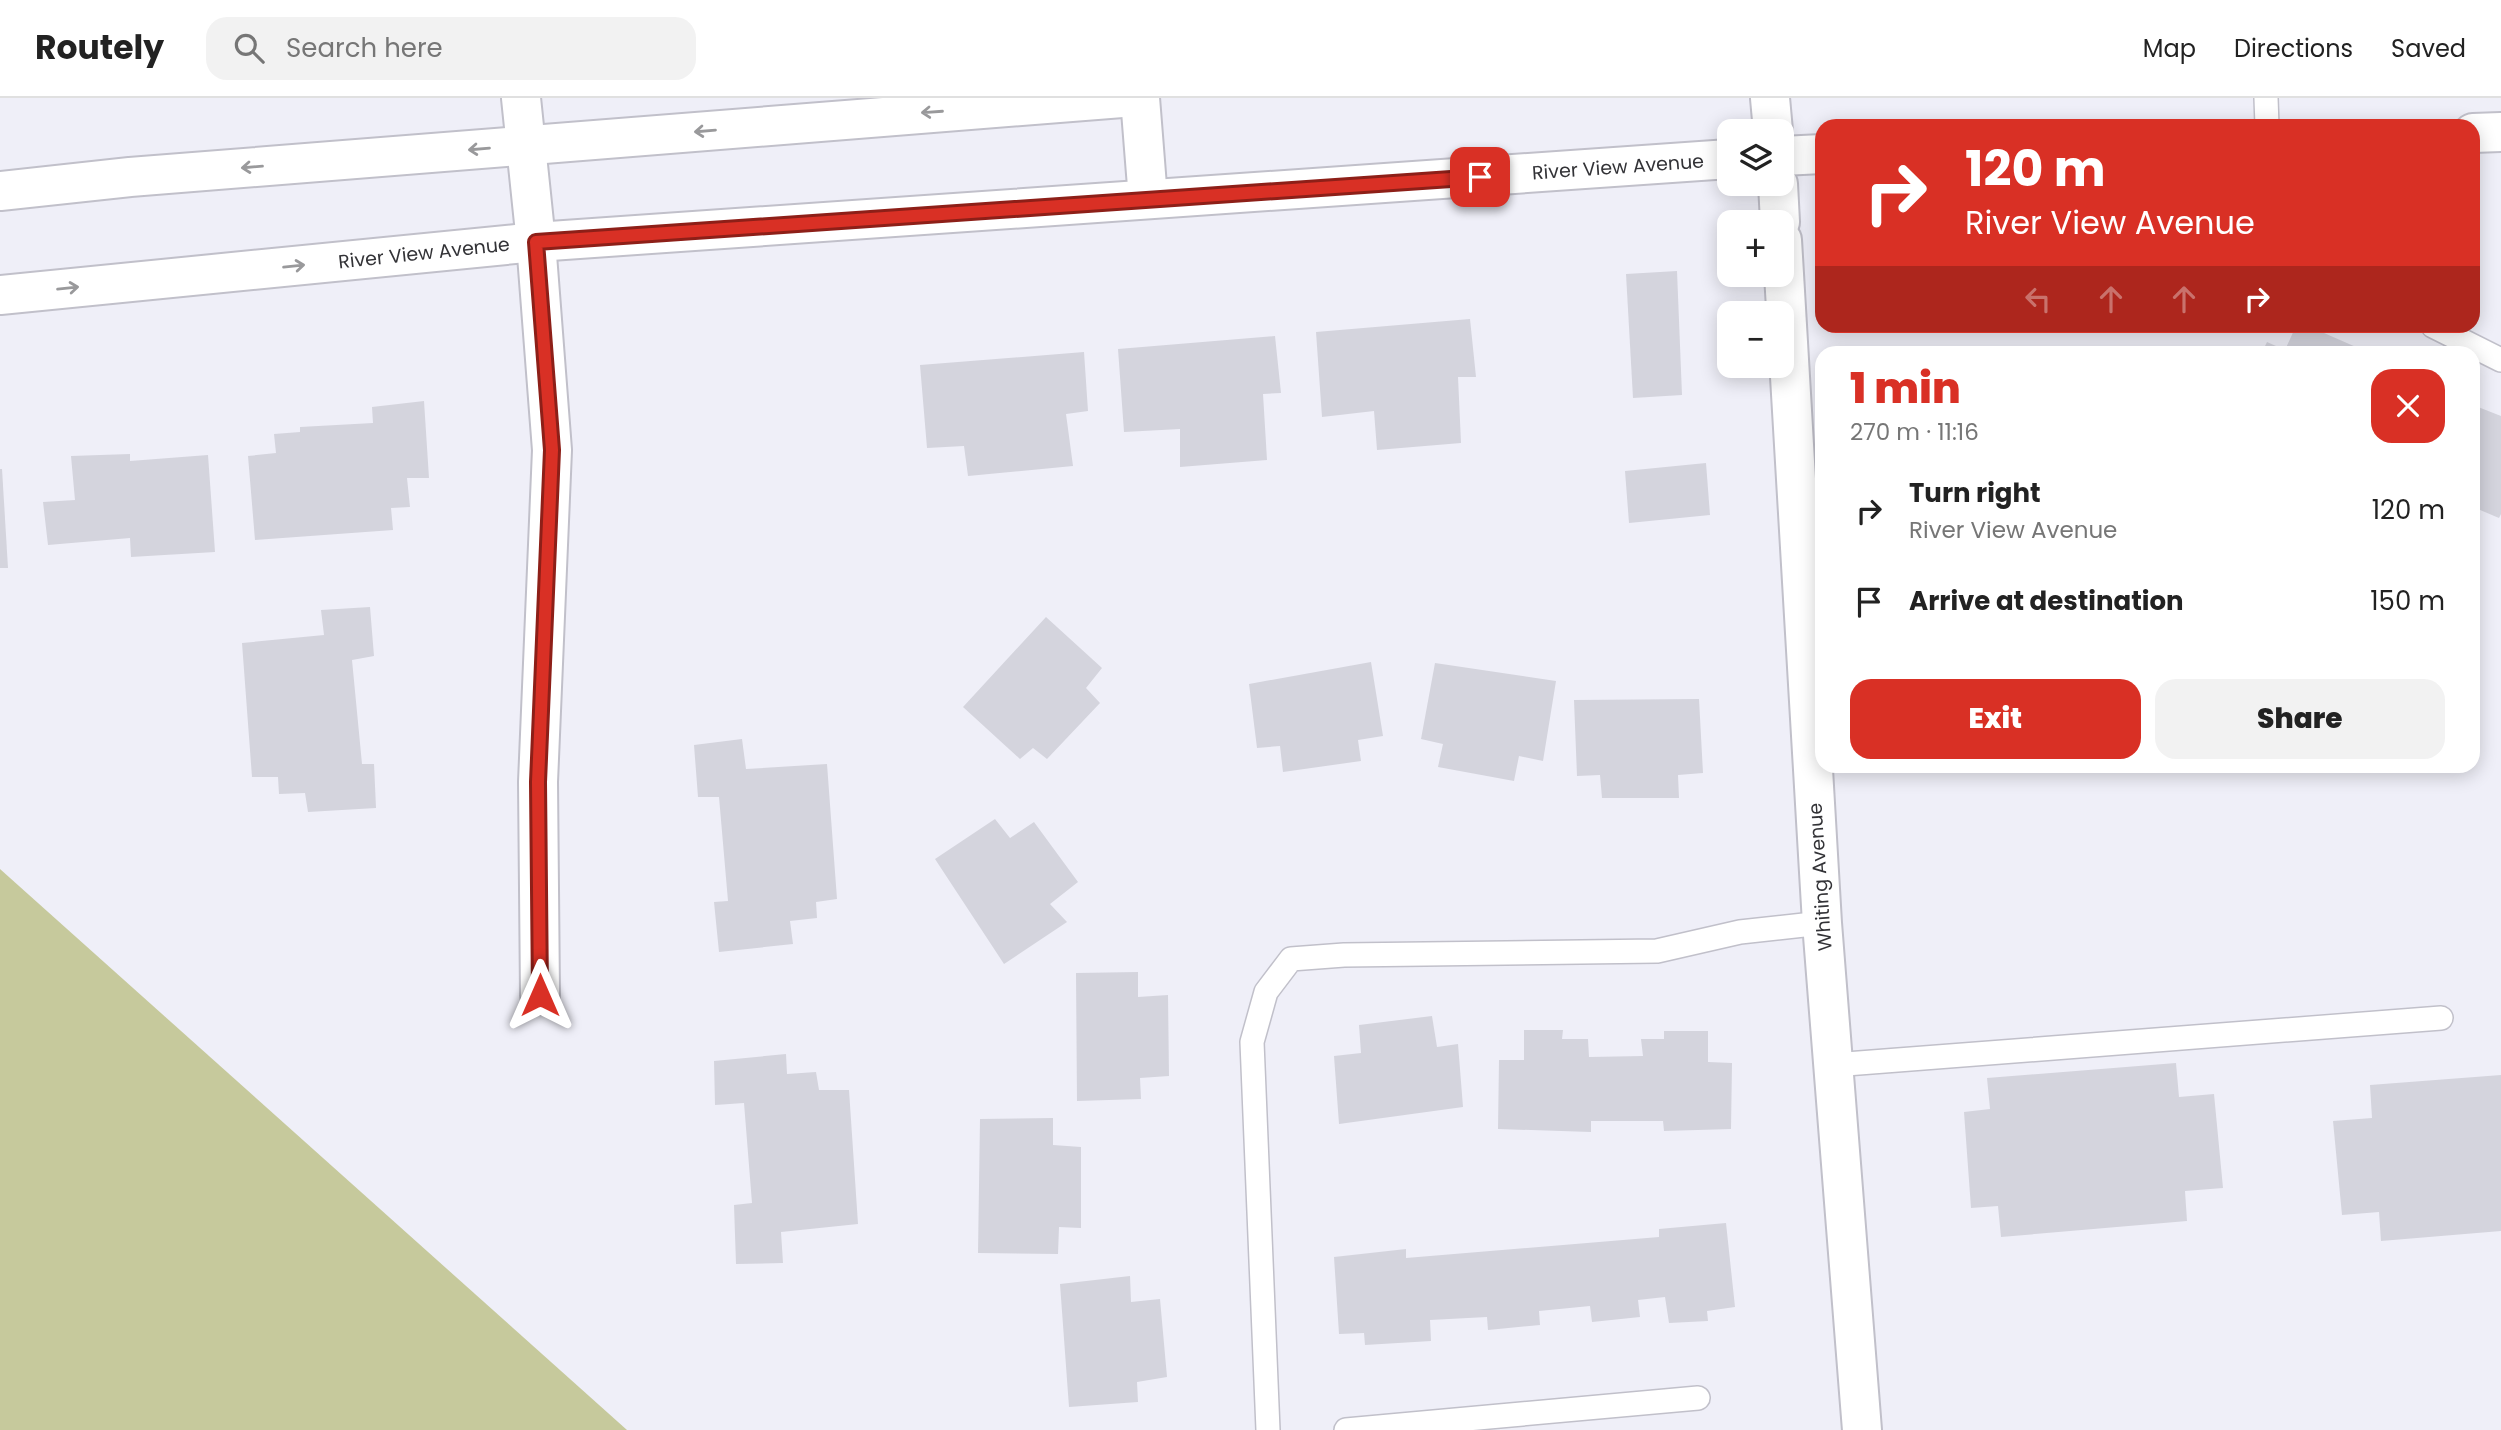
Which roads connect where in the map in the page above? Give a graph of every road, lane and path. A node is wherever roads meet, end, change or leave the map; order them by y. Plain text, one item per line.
1 (522, 98) edge
2 (1122, 98) edge
3 (1140, 98) edge
4 (1770, 98) edge
5 (2266, 98) edge
6 (1772, 119) edge
7 (2267, 119) edge
8 (2501, 132) edge
9 (2480, 133) edge
10 (525, 145) junction
11 (1815, 155) edge
12 (1794, 156) edge
13 (1717, 160) edge
14 (0, 191) edge
15 (1147, 200) junction
16 (536, 242) junction
17 (1785, 287) edge
18 (0, 295) edge
19 (2447, 333) edge
20 (2473, 346) edge
21 (2480, 350) edge
22 (2501, 360) edge
23 (1822, 923) junction
24 (540, 995) dead end
25 (2441, 1018) dead end
26 (1833, 1065) junction
27 (1698, 1398) dead end
28 (1268, 1430) edge
29 (1346, 1430) edge
30 (1861, 1430) edge

1 - 10 main road
2 -> 10 main road
3 - 15 main road
4 - 6 main road
5 - 7 lane
8 - 9 main road
10 -> 14 main road
10 - 16 main road
11 - 12 main road
13 - 15 main road, River View Avenue
15 - 16 main road, River View Avenue
18 -> 16 main road, River View Avenue
16 - 24 main road
17 - 23 main road, Whiting Avenue
19 - 20 lane
21 - 22 lane
23 - 26 main road, Whiting Avenue
23 - 28 lane
25 - 26 lane
26 - 30 main road, Whiting Avenue
27 - 29 lane

